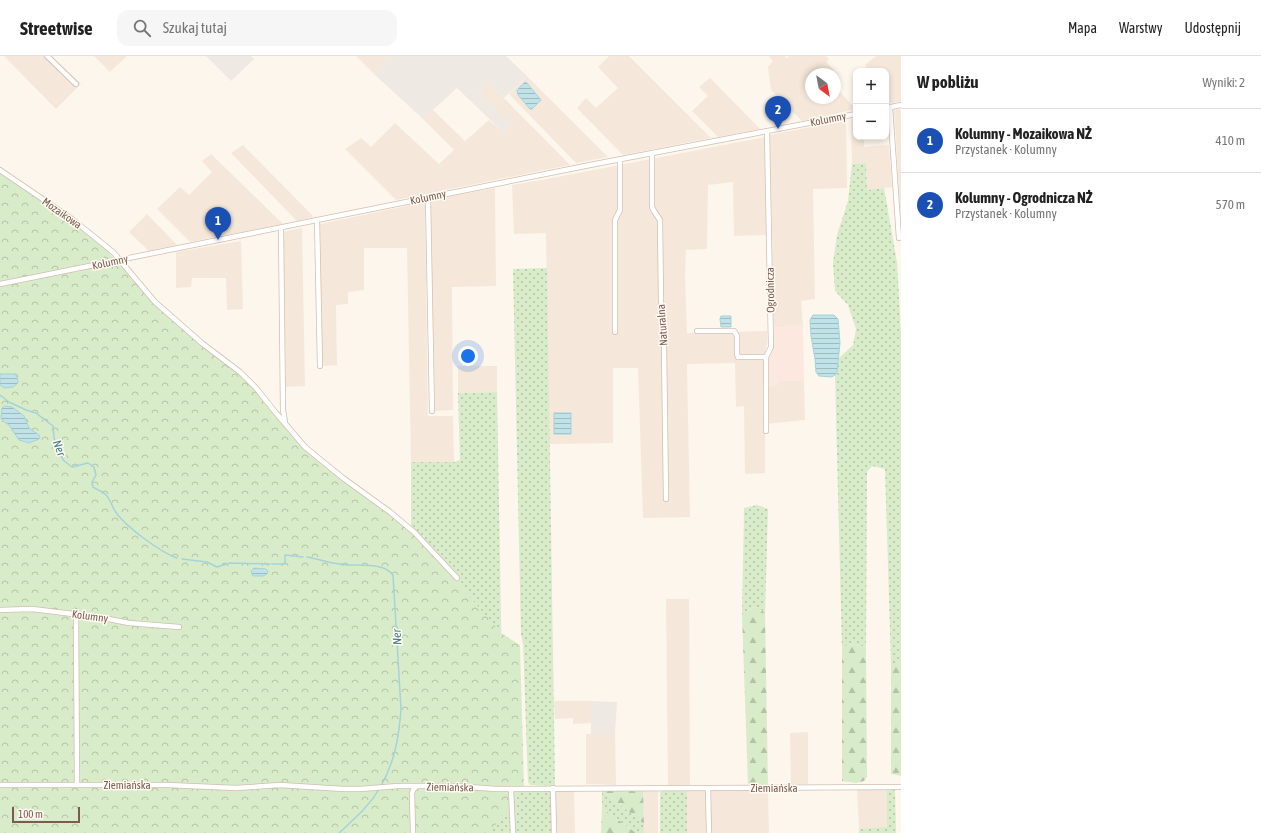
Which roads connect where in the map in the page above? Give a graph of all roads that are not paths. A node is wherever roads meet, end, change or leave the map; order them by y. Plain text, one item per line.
1 (47, 56) edge
2 (76, 84) dead end
3 (901, 105) edge
4 (889, 108) edge
5 (853, 115) edge
6 (889, 120) edge
7 (767, 131) junction
8 (652, 153) junction
9 (620, 159) junction
10 (0, 170) edge
11 (428, 197) junction
12 (317, 220) junction
13 (281, 228) junction
14 (899, 238) dead end
15 (120, 260) junction
16 (0, 284) edge
17 (698, 330) dead end
18 (615, 332) dead end
19 (766, 356) junction
20 (320, 366) dead end
21 (432, 411) dead end
22 (286, 423) junction
23 (766, 431) dead end
24 (666, 499) dead end
25 (457, 578) dead end
26 (0, 610) edge
27 (76, 614) junction
28 (179, 627) dead end
29 (0, 785) edge
30 (77, 785) junction
31 (416, 787) junction
32 (901, 787) edge
33 (553, 788) junction
34 (708, 788) junction
35 (511, 789) junction
36 (413, 833) edge
37 (512, 833) edge
38 (554, 833) edge
39 (709, 833) edge

1 - 2 street
3 - 4 street
5 - 7 street, Kolumny
6 - 14 street
7 - 8 street, Kolumny
7 - 19 street, Ogrodnicza
8 - 9 street, Kolumny
8 - 24 street, Naturalna
9 - 11 street, Kolumny
9 - 18 street
10 - 15 street, Mozaikowa
11 - 12 street, Kolumny
11 - 21 street
12 - 13 street, Kolumny
12 - 20 street
13 - 15 street, Kolumny
13 - 22 street
15 - 16 street, Kolumny
15 - 22 street, Mozaikowa
17 - 19 street
19 - 23 street, Ogrodnicza
22 - 25 street, Mozaikowa
26 - 27 street, Kolumny
27 - 28 street, Kolumny
27 - 30 street
29 - 30 street, Ziemiańska
30 - 31 street, Ziemiańska
31 - 35 street, Ziemiańska
31 - 36 street
32 - 34 street, Ziemiańska
33 - 34 street, Ziemiańska
33 - 35 street, Ziemiańska
33 - 38 street
34 - 39 street
35 - 37 street

